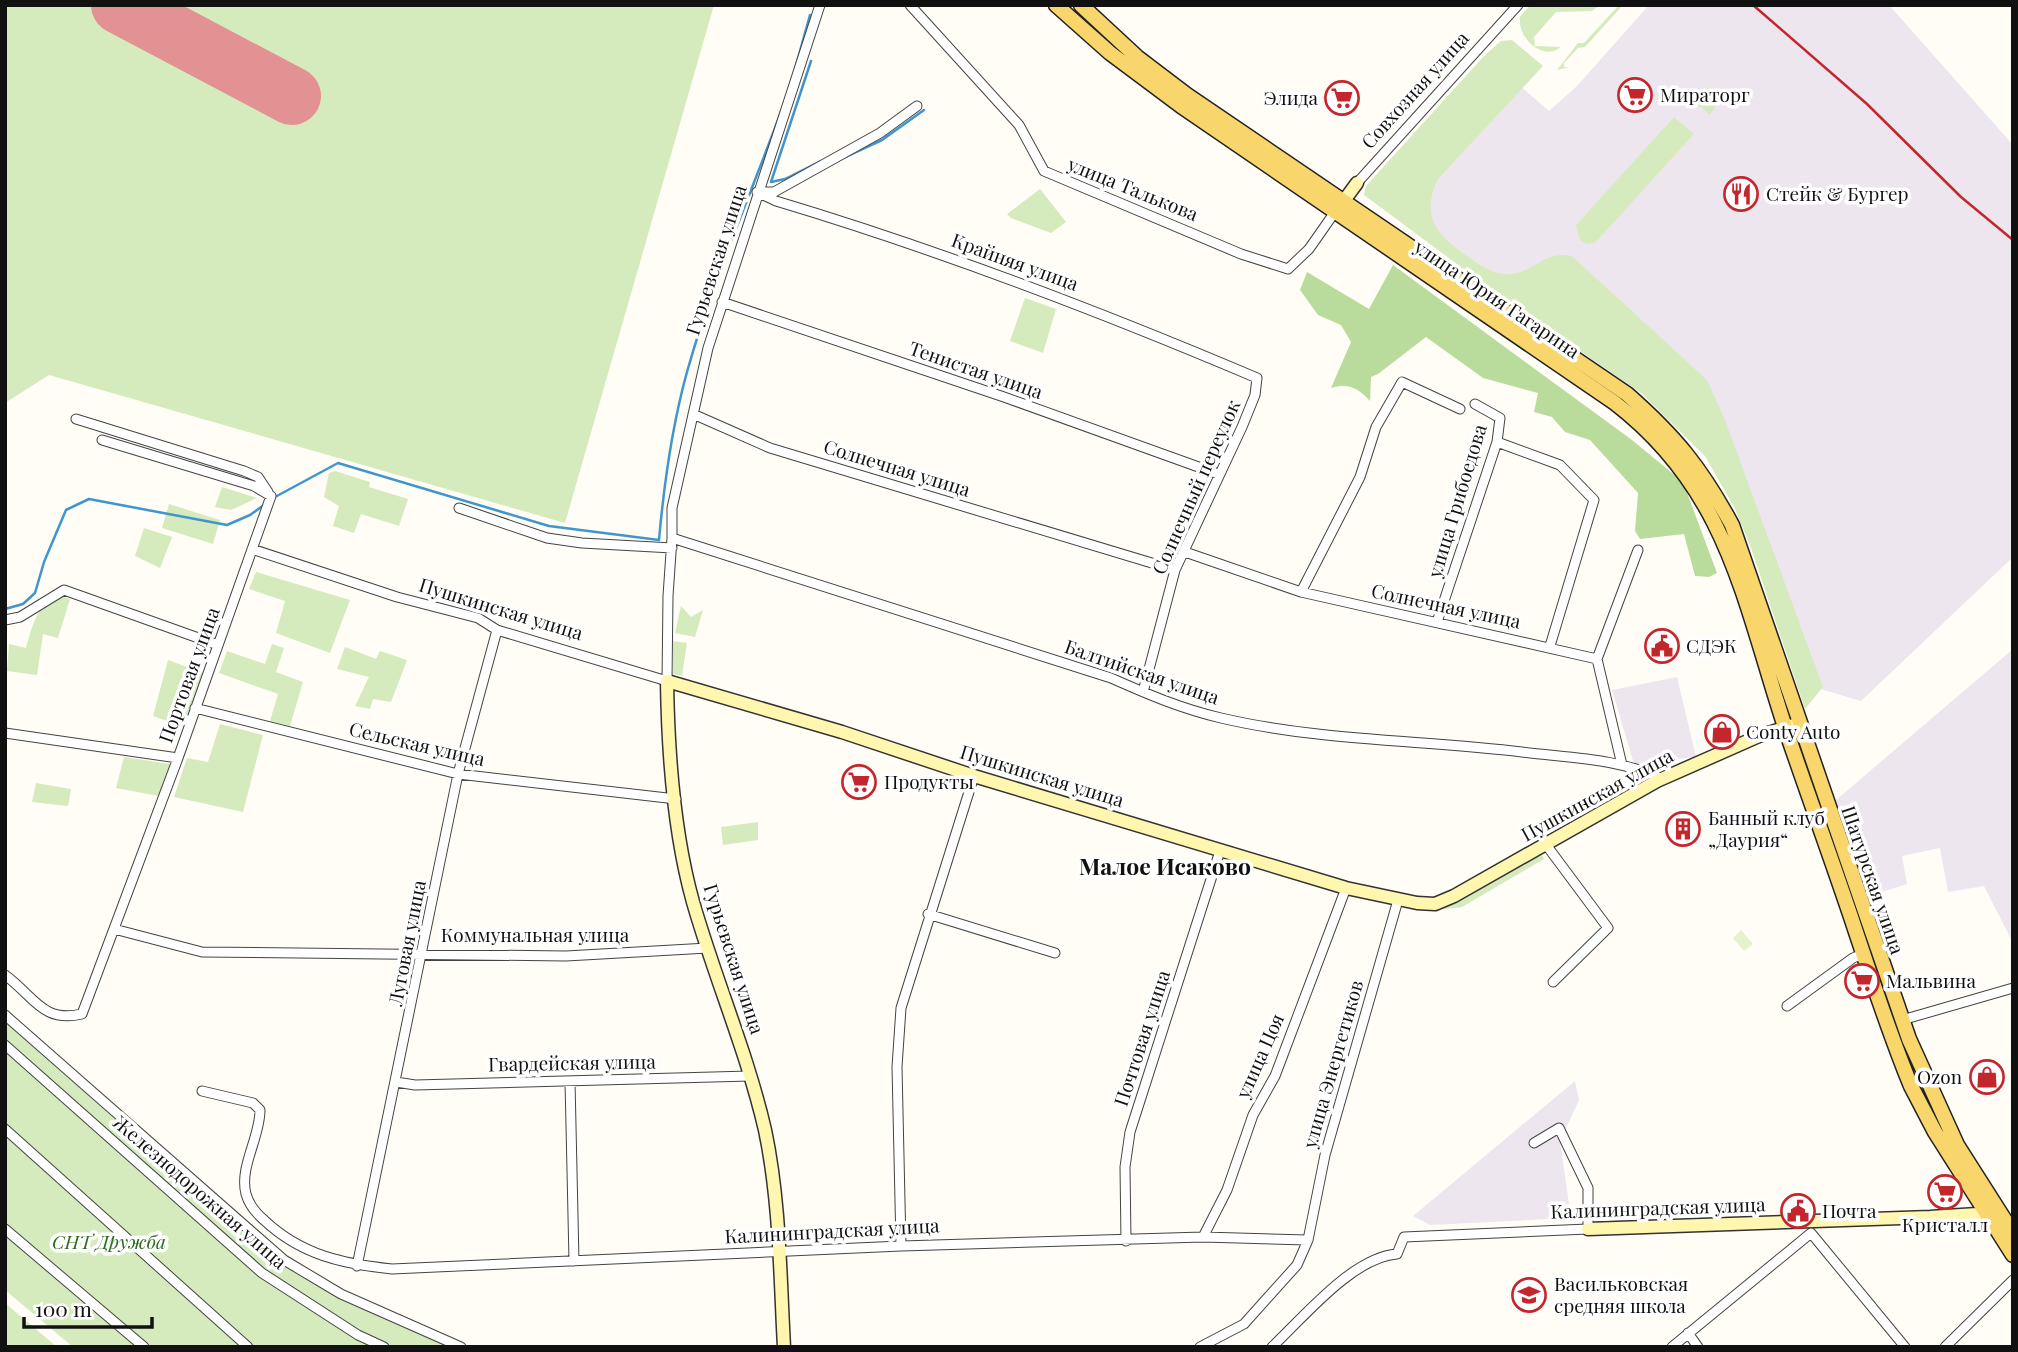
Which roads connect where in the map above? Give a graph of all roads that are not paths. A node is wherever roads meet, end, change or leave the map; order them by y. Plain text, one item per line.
1 (820, 5) edge
2 (910, 5) edge
3 (1056, 5) edge
4 (1080, 5) edge
5 (1518, 5) edge
6 (917, 106) dead end
7 (1357, 183) joint
8 (757, 192) junction
9 (1339, 207) junction
10 (722, 302) junction
11 (1257, 378) joint
12 (1475, 404) dead end
13 (1460, 409) dead end
14 (693, 414) junction
15 (76, 419) dead end
16 (102, 440) dead end
17 (1497, 442) junction
18 (1218, 474) junction
19 (270, 495) junction
20 (459, 508) dead end
21 (671, 539) junction
22 (252, 549) junction
23 (1637, 550) dead end
24 (1185, 552) junction
25 (1175, 570) junction
26 (1301, 592) junction
27 (5, 620) edge
28 (1437, 622) junction
29 (497, 630) junction
30 (218, 645) junction
31 (1550, 646) junction
32 (1597, 659) junction
33 (667, 681) junction
34 (1143, 692) junction
35 (195, 708) junction
36 (1793, 725) junction
37 (5, 733) edge
38 (178, 758) junction
39 (1622, 765) junction
40 (458, 774) junction
41 (974, 776) junction
42 (1662, 779) junction
43 (676, 799) junction
44 (1547, 846) junction
45 (1220, 851) junction
46 (1346, 888) junction
47 (1398, 900) junction
48 (928, 914) junction
49 (114, 929) junction
50 (708, 948) junction
51 (423, 952) junction
52 (1055, 953) dead end
53 (1863, 954) junction
54 (5, 975) edge
55 (1553, 982) dead end
56 (2013, 988) edge
57 (1787, 1006) dead end
58 (1883, 1014) junction
59 (5, 1015) edge
60 (1902, 1020) junction
61 (1892, 1040) junction
62 (5, 1045) edge
63 (750, 1076) junction
64 (570, 1081) junction
65 (396, 1082) junction
66 (202, 1091) dead end
67 (5, 1129) edge
68 (1534, 1143) dead end
69 (1990, 1209) junction
70 (1809, 1227) junction
71 (5, 1229) edge
72 (1588, 1229) junction
73 (2013, 1233) edge
74 (1203, 1237) junction
75 (1308, 1240) junction
76 (1126, 1241) junction
77 (901, 1247) junction
78 (779, 1254) junction
79 (2013, 1255) edge
80 (574, 1261) junction
81 (358, 1265) junction
82 (2013, 1279) edge
83 (1688, 1333) junction
84 (144, 1347) edge
85 (248, 1347) edge
86 (384, 1347) edge
87 (461, 1347) edge
88 (784, 1347) edge
89 (1200, 1347) edge
90 (1272, 1347) edge
91 (1672, 1347) edge
92 (1698, 1347) edge
93 (1905, 1347) edge
94 (1945, 1347) edge

1 - 8 street, Гурьевская улица
2 - 9 street, улица Талькова
3 - 9 main road, улица Юрия Гагарина
4 - 9 main road, улица Юрия Гагарина
5 - 7 street, Совхозная улица
6 - 8 street
7 - 9 street, Совхозная улица
8 - 10 street, Гурьевская улица
8 - 11 street, Крайняя улица
9 - 36 main road, улица Юрия Гагарина
10 - 14 street, Гурьевская улица
10 - 18 street, Тенистая улица
11 - 18 street, Солнечный переулок
12 - 17 street, улица Грибоедова
13 - 26 street
14 - 21 street, Гурьевская улица
14 - 25 street, Солнечная улица
15 - 19 street
16 - 19 street
17 - 28 street, улица Грибоедова
17 - 31 street
18 - 24 street, Солнечный переулок
19 - 22 street, Портовая улица
20 - 21 street, Балтийская улица
21 - 33 street, Гурьевская улица
21 - 34 street, Балтийская улица
22 - 29 street, Пушкинская улица
22 - 30 street, Портовая улица
23 - 32 street
24 - 25 street, Солнечный переулок
24 - 26 street, Солнечная улица
25 - 34 street, Солнечный переулок
26 - 28 street, Солнечная улица
27 - 30 street
28 - 31 street, Солнечная улица
29 - 33 street, Пушкинская улица
29 - 40 street, Луговая улица
30 - 35 street, Портовая улица
31 - 32 street, Солнечная улица
32 - 39 street
33 - 41 street, Пушкинская улица
33 - 43 street, Гурьевская улица
34 - 39 street, Балтийская улица
35 - 38 street, Портовая улица
35 - 40 street, Сельская улица
36 - 42 street, Пушкинская улица
36 - 53 main road, Шатурская улица
36 - 60 main road, Шатурская улица
37 - 38 street
38 - 49 street, Портовая улица
39 - 42 street, Балтийская улица
40 - 43 street, Сельская улица
40 - 51 street, Луговая улица
41 - 45 street, Пушкинская улица
41 - 48 street
42 - 44 street, Пушкинская улица
43 - 50 street, Гурьевская улица
44 - 47 street, Пушкинская улица
44 - 55 street
45 - 46 street, Пушкинская улица
45 - 76 street, Почтовая улица
46 - 47 street, Пушкинская улица
46 - 74 street, улица Цоя
47 - 75 street, улица Энергетиков
48 - 52 street
48 - 77 street
49 - 51 street, Коммунальная улица
49 - 54 street, Портовая улица
50 - 51 street, Коммунальная улица
50 - 63 street, Гурьевская улица
51 - 65 street, Луговая улица
53 - 57 street
53 - 58 main road, Шатурская улица
56 - 60 street
58 - 60 main road
58 - 61 main road, Шатурская улица
59 - 87 street
60 - 61 main road
60 - 69 main road, Шатурская улица
61 - 69 main road, Шатурская улица
62 - 86 street, Железнодорожная улица
63 - 64 street, Гвардейская улица
63 - 78 street, Гурьевская улица
64 - 65 street, Гвардейская улица
64 - 80 street
65 - 81 street, Луговая улица
66 - 81 street, Калининградская улица
67 - 85 street
68 - 72 street
69 - 70 street, Калининградская улица
69 - 73 main road, Шатурская улица
69 - 79 main road, Шатурская улица
70 - 72 street, Калининградская улица
70 - 83 street
70 - 93 street
71 - 84 street
72 - 90 street, Калининградская улица
74 - 75 street, Калининградская улица
74 - 76 street, Калининградская улица
75 - 89 street, улица Энергетиков
76 - 77 street, Калининградская улица
77 - 78 street, Калининградская улица
78 - 80 street, Калининградская улица
78 - 88 street, Гурьевская улица
80 - 81 street, Калининградская улица
82 - 94 street
83 - 91 street
83 - 92 street

